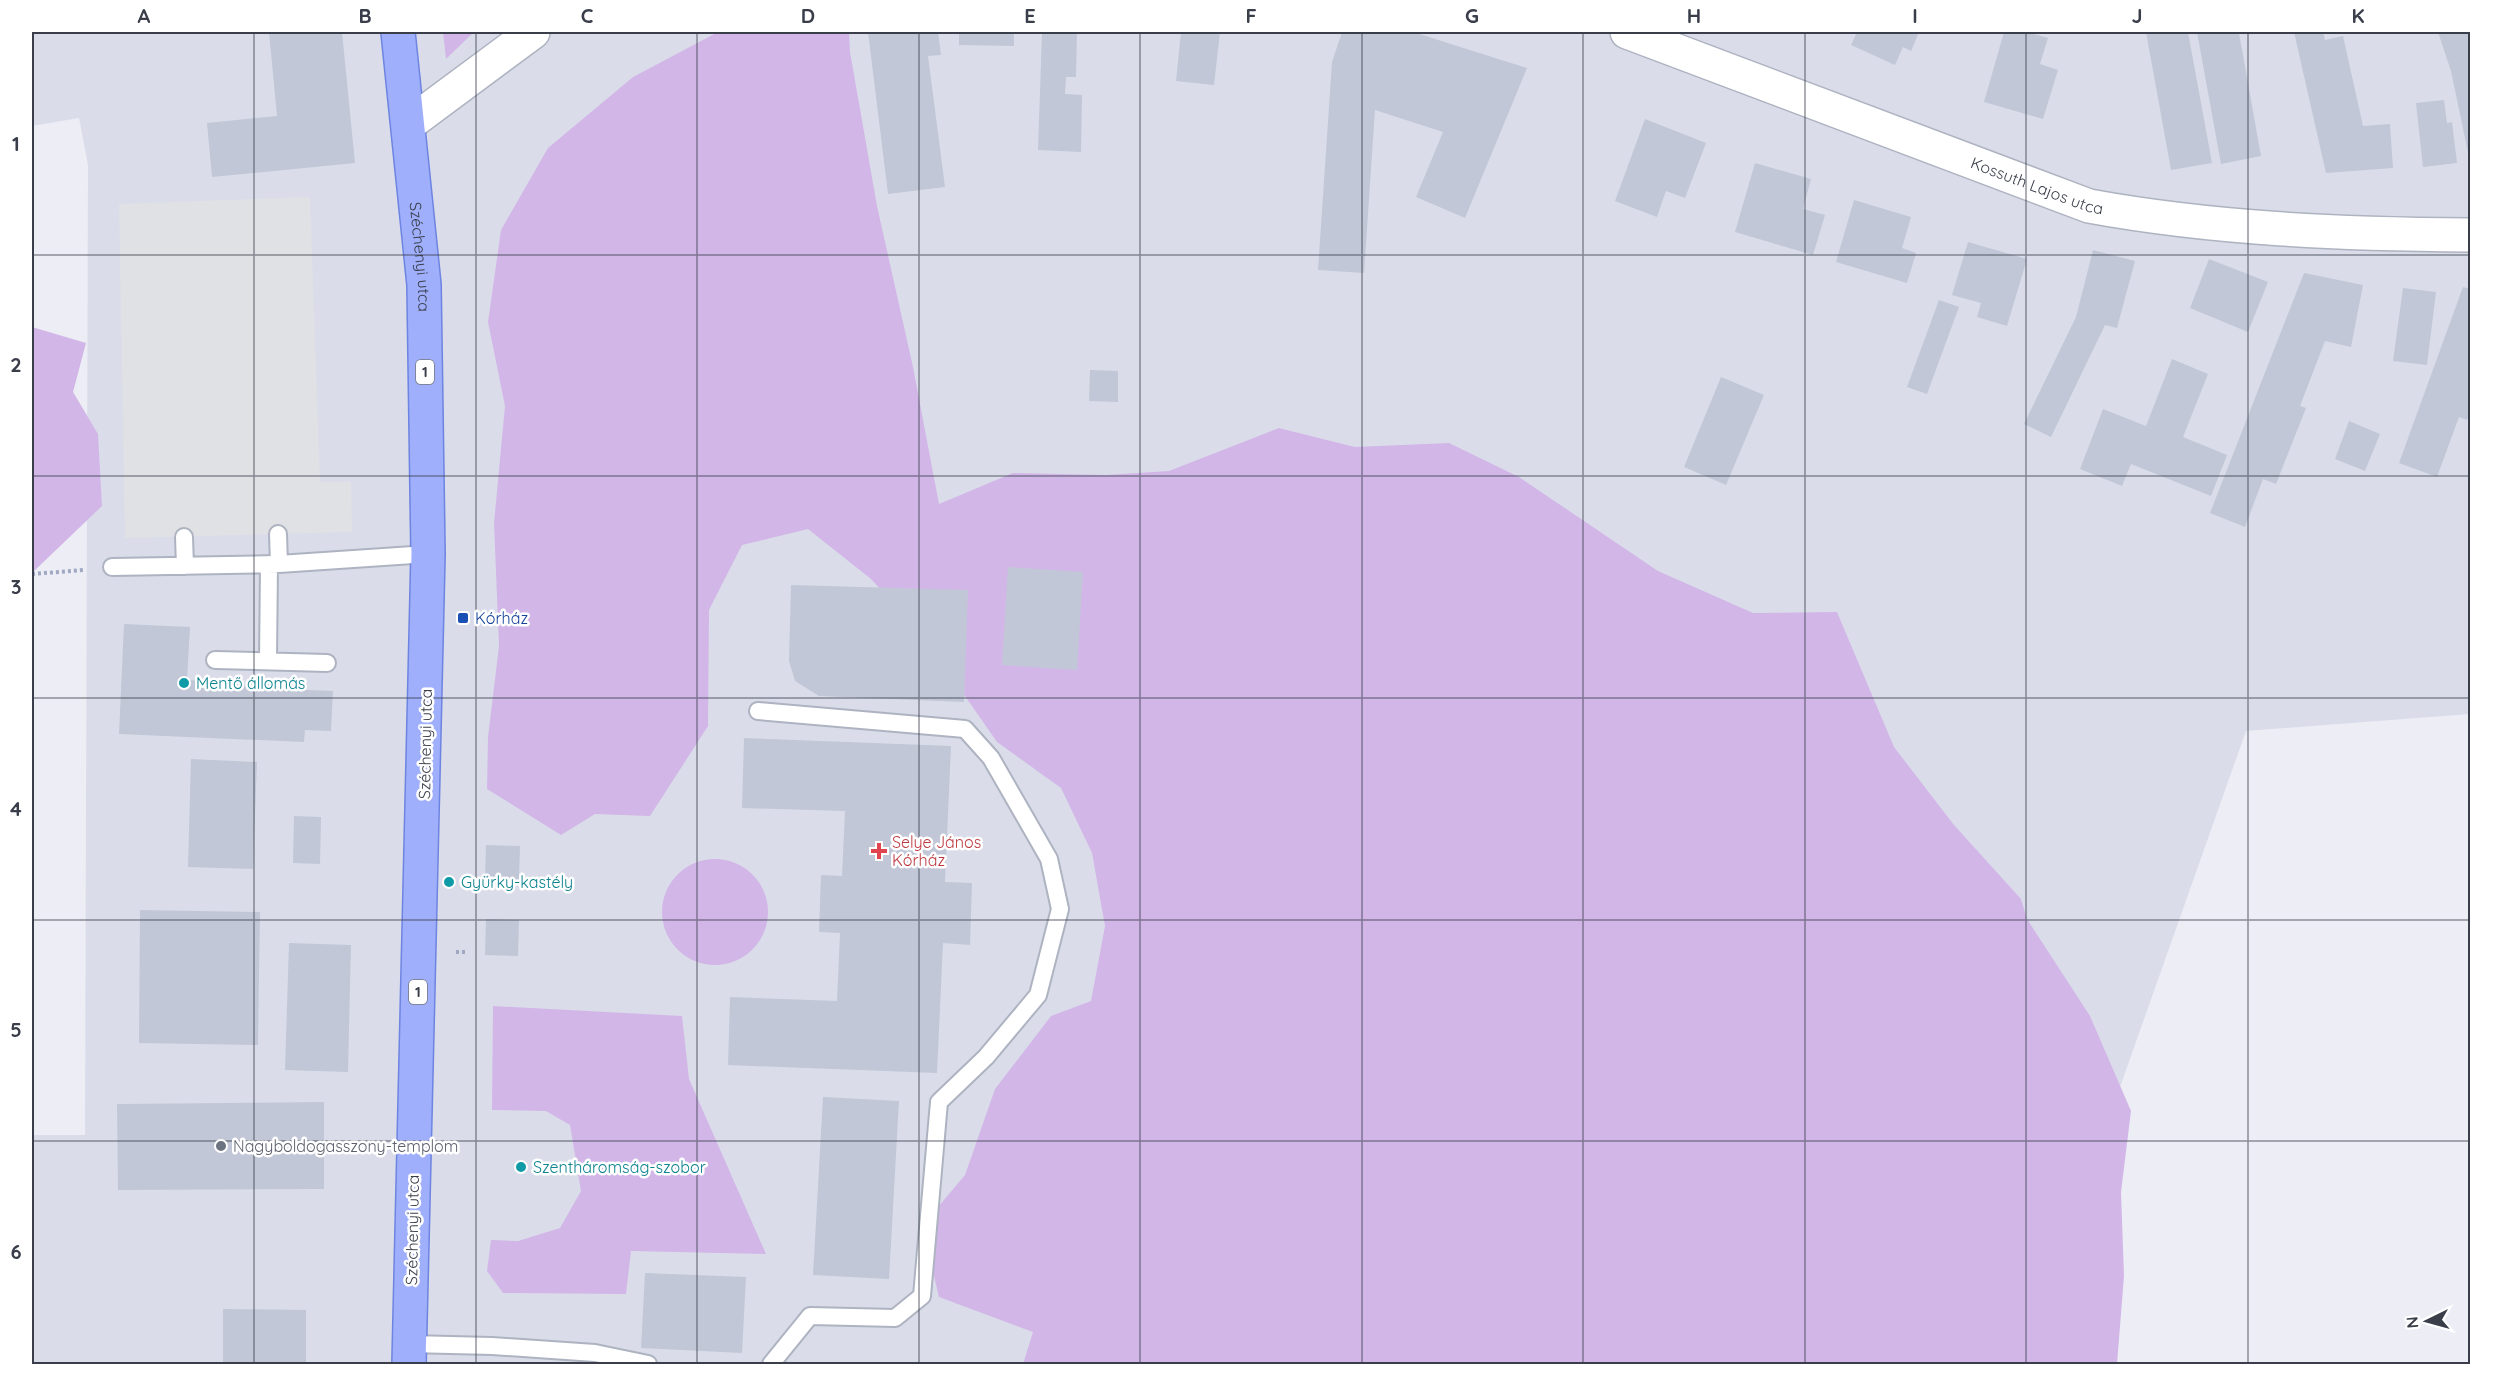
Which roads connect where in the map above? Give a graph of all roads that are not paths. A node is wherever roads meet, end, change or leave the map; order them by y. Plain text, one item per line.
1 (398, 32) edge
2 (533, 32) edge
3 (1627, 32) edge
4 (409, 123) junction
5 (2470, 235) edge
6 (278, 534) dead end
7 (184, 537) dead end
8 (428, 554) junction
9 (274, 564) junction
10 (185, 566) junction
11 (112, 567) road end
12 (216, 660) dead end
13 (268, 661) junction
14 (327, 663) dead end
15 (758, 711) dead end
16 (409, 1354) edge
17 (648, 1365) edge
18 (771, 1365) edge

1 - 4 main road, 1
2 - 4 street
3 - 5 street, Kossuth Lajos utca
4 - 8 main road, Széchenyi utca / 1
6 - 9 lane
7 - 10 lane
8 - 9 lane
8 - 16 main road, Széchenyi utca / 1
9 - 10 lane
9 - 13 lane
10 - 11 lane
12 - 13 lane
13 - 14 lane
15 - 18 lane
16 - 17 lane

